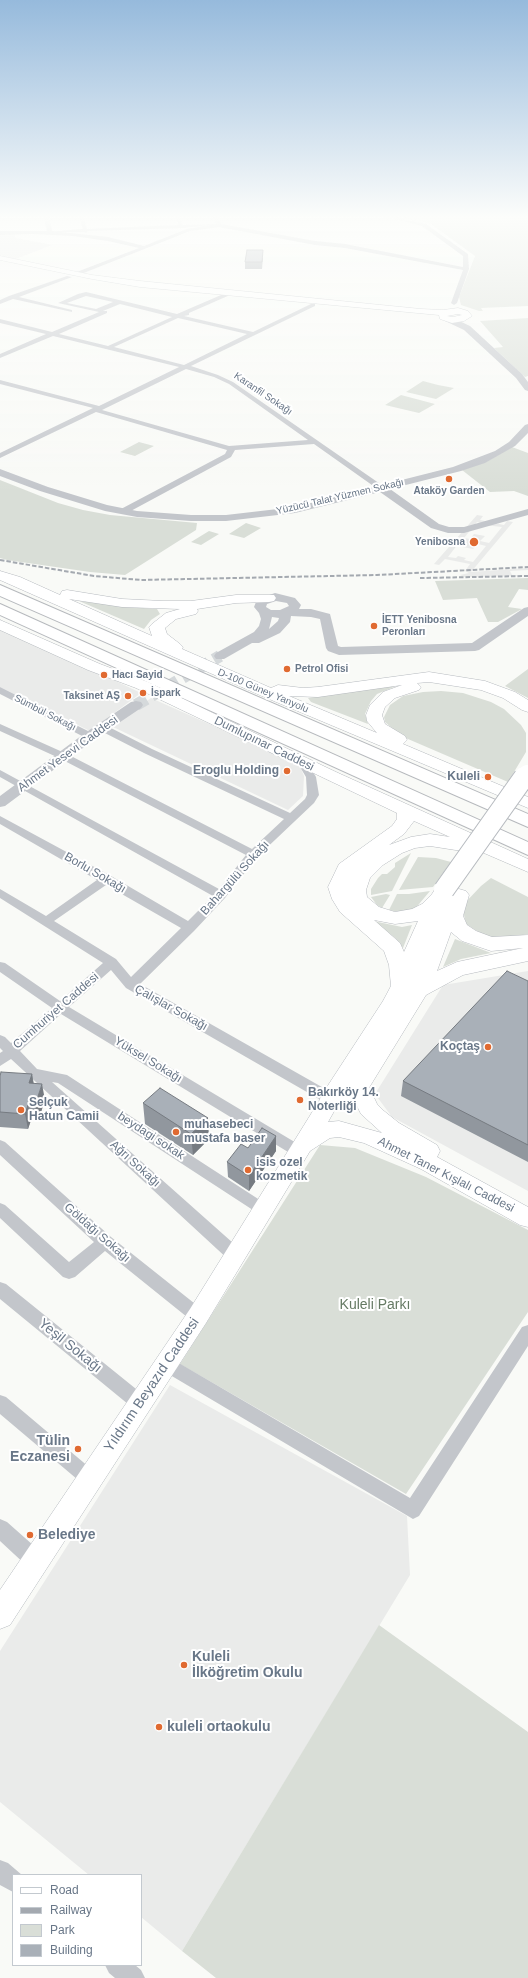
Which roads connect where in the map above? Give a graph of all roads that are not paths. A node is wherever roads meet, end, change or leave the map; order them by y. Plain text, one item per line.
1 (58, 308) edge
2 (85, 308) edge
3 (104, 308) edge
4 (111, 308) edge
5 (149, 308) edge
6 (196, 308) edge
7 (306, 308) edge
8 (353, 308) edge
9 (365, 308) edge
10 (451, 308) edge
11 (461, 308) edge
12 (182, 315) junction
13 (467, 315) junction
14 (446, 316) junction
15 (93, 317) junction
16 (0, 321) edge
17 (467, 328) junction
18 (52, 334) junction
19 (254, 334) junction
20 (110, 347) junction
21 (0, 356) edge
22 (186, 367) junction
23 (0, 382) edge
24 (528, 388) edge
25 (98, 409) junction
26 (528, 427) edge
27 (315, 442) junction
28 (229, 448) junction
29 (0, 456) edge
30 (0, 472) edge
31 (382, 488) junction
32 (124, 511) junction
33 (528, 512) edge
34 (0, 575) edge
35 (7, 581) edge
36 (0, 590) edge
37 (265, 606) junction
38 (0, 609) edge
39 (528, 611) edge
40 (287, 613) junction
41 (0, 617) edge
42 (0, 624) edge
43 (243, 644) junction
44 (220, 656) tunnel mouth
45 (189, 659) junction
46 (227, 676) junction
47 (434, 681) junction
48 (142, 686) junction
49 (0, 690) edge
50 (136, 705) tunnel mouth
51 (528, 706) edge
52 (528, 720) edge
53 (103, 728) junction
54 (3, 732) edge
55 (90, 736) junction
56 (275, 748) junction
57 (63, 756) junction
58 (302, 762) junction
59 (452, 771) junction
60 (528, 772) edge
61 (0, 773) edge
62 (23, 785) junction
63 (528, 792) edge
64 (528, 803) edge
65 (0, 804) edge
66 (406, 811) junction
67 (292, 818) junction
68 (0, 819) edge
69 (528, 821) edge
70 (508, 849) junction
71 (528, 849) edge
72 (253, 854) junction
73 (528, 866) edge
74 (528, 873) edge
75 (106, 879) junction
76 (0, 893) edge
77 (452, 893) junction
78 (221, 895) junction
79 (46, 921) junction
80 (190, 928) junction
81 (528, 941) edge
82 (528, 954) edge
83 (112, 962) junction
84 (0, 966) edge
85 (131, 985) junction
86 (410, 989) junction
87 (60, 1008) junction
88 (0, 1040) edge
89 (12, 1050) junction
90 (0, 1061) edge
91 (33, 1073) junction
92 (359, 1085) junction
93 (331, 1099) junction
94 (0, 1146) edge
95 (298, 1151) junction
96 (528, 1206) edge
97 (0, 1209) edge
98 (264, 1210) junction
99 (528, 1218) edge
100 (105, 1242) junction
101 (236, 1256) junction
102 (0, 1289) edge
103 (198, 1316) junction
104 (528, 1332) edge
105 (166, 1364) junction
106 (0, 1403) edge
107 (140, 1403) junction
108 (90, 1479) junction
109 (0, 1528) edge
110 (36, 1560) junction
111 (0, 1614) edge
112 (0, 1871) edge
113 (12, 1880) edge
114 (118, 1966) edge
115 (133, 1978) edge

1 - 15 street
2 - 3 street
4 - 15 street
5 - 12 street
6 - 12 street
7 - 19 street
8 - 14 main road
9 - 14 main road
10 - 14 street
11 - 13 street
12 - 19 street
12 - 20 street
13 - 14 main road
13 - 17 street
14 - 17 street
15 - 18 street
16 - 18 street, Karanfil Sokağı
17 - 24 street
18 - 20 street, Karanfil Sokağı
18 - 21 street
19 - 22 street
20 - 22 street, Karanfil Sokağı
22 - 25 street
22 - 27 street, Karanfil Sokağı
23 - 25 street
25 - 28 street
25 - 29 street
26 - 31 street, Yüzücü Talat Yüzmen Sokağı
27 - 28 street
27 - 31 street, Karanfil Sokağı
28 - 32 street
30 - 32 street, Yüzücü Talat Yüzmen Sokağı
31 - 32 street, Yüzücü Talat Yüzmen Sokağı
31 - 33 street
34 - 35 main road
35 - 37 main road
35 - 45 highway
36 - 69 highway
37 - 40 street
37 - 40 street
37 - 43 street
37 - 45 main road, D-100 Güney Yanyolu
38 - 70 highway
39 - 40 street
40 - 43 street
41 - 48 highway
42 - 48 main road, Dumlupınar Caddesi
43 - 44 street
45 - 46 main road, D-100 Güney Yanyolu
46 - 47 main road
46 - 59 main road, D-100 Güney Yanyolu
47 - 51 main road
47 - 52 main road
47 - 59 main road
48 - 56 main road, Dumlupınar Caddesi
49 - 55 street, Sümbül Sokağı
50 - 53 street, Ahmet Yesevi Caddesi
53 - 55 street, Ahmet Yesevi Caddesi
53 - 67 street
54 - 57 street
55 - 57 street, Ahmet Yesevi Caddesi
56 - 58 main road, Dumlupınar Caddesi
56 - 70 highway
57 - 62 street, Ahmet Yesevi Caddesi
57 - 72 street
58 - 66 main road, Dumlupınar Caddesi
58 - 67 street, Bahargülü Sokağı
59 - 64 main road, D-100 Güney Yanyolu
60 - 77 main road, bridge
61 - 62 street
62 - 65 street, Ahmet Yesevi Caddesi
62 - 78 street
63 - 77 main road
66 - 70 main road, Dumlupınar Caddesi
66 - 86 main road
67 - 72 street, Bahargülü Sokağı
68 - 75 street, Borlu Sokağı
70 - 71 highway
70 - 73 main road, Dumlupınar Caddesi
70 - 74 main road
70 - 77 main road
72 - 78 street, Bahargülü Sokağı
75 - 79 street
75 - 80 street, Borlu Sokağı
76 - 79 street, Çalışlar Sokağı
77 - 81 main road
77 - 86 main road
78 - 80 street, Bahargülü Sokağı
79 - 83 street, Çalışlar Sokağı
80 - 85 street, Bahargülü Sokağı
82 - 86 main road
83 - 85 street, Çalışlar Sokağı
83 - 87 street, Cumhuriyet Caddesi
84 - 87 street, Yüksel Sokağı
85 - 93 street, Çalışlar Sokağı
86 - 92 main road
86 - 93 main road
87 - 89 street, Cumhuriyet Caddesi
87 - 95 street, Yüksel Sokağı
88 - 89 street, Ağrı Sokağı
89 - 90 street, Cumhuriyet Caddesi
89 - 91 street, Ağrı Sokağı
91 - 98 street, beydagi sokak
91 - 101 street, Ağrı Sokağı
92 - 93 main road
92 - 96 main road, Ahmet Taner Kışlalı Caddesi
93 - 95 main road, Yıldırım Beyazıd Caddesi
94 - 100 street, Göldağı Sokağı
95 - 98 main road, Yıldırım Beyazıd Caddesi
95 - 99 main road, Ahmet Taner Kışlalı Caddesi
97 - 100 street
98 - 101 main road, Yıldırım Beyazıd Caddesi
100 - 103 street, Göldağı Sokağı
101 - 103 main road, Yıldırım Beyazıd Caddesi
102 - 107 street, Yeşil Sokağı
103 - 105 main road, Yıldırım Beyazıd Caddesi
104 - 105 street
105 - 107 main road, Yıldırım Beyazıd Caddesi
106 - 108 street
107 - 108 main road, Yıldırım Beyazıd Caddesi
108 - 110 main road, Yıldırım Beyazıd Caddesi
109 - 110 street
110 - 111 main road, Yıldırım Beyazıd Caddesi
112 - 113 street
114 - 115 street

